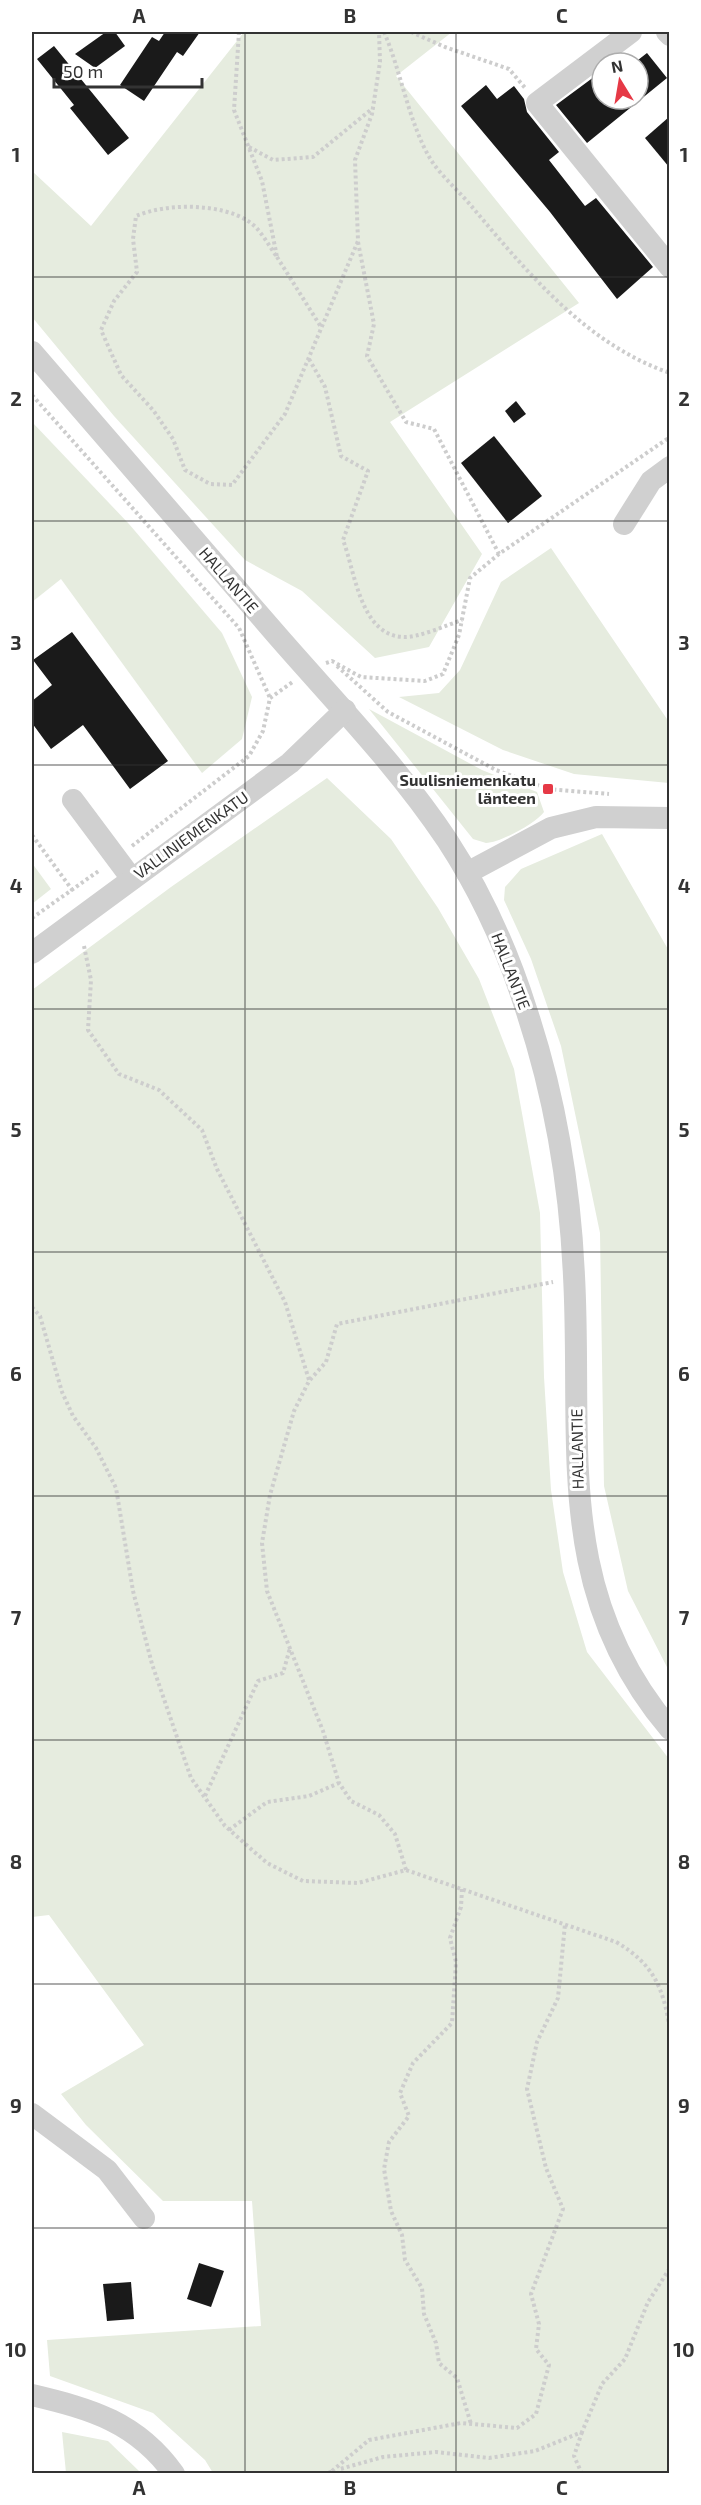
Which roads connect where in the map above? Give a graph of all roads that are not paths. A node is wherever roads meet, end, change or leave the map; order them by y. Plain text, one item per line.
1 (631, 32) edge
2 (669, 267) edge
3 (32, 352) edge
4 (669, 467) edge
5 (624, 524) dead end
6 (345, 710) junction
7 (73, 800) dead end
8 (669, 819) edge
9 (467, 873) junction
10 (132, 879) junction
11 (32, 953) edge
12 (669, 1729) edge
13 (32, 2114) edge
14 (144, 2218) dead end
15 (32, 2395) edge
16 (174, 2474) edge

1 - 2 street
3 - 6 street, HALLANTIE
4 - 5 street
6 - 9 street, HALLANTIE
6 - 10 street, VALLINIEMENKATU
7 - 10 street
8 - 9 street
9 - 12 street, HALLANTIE
10 - 11 street, VALLINIEMENKATU
13 - 14 street
15 - 16 street

